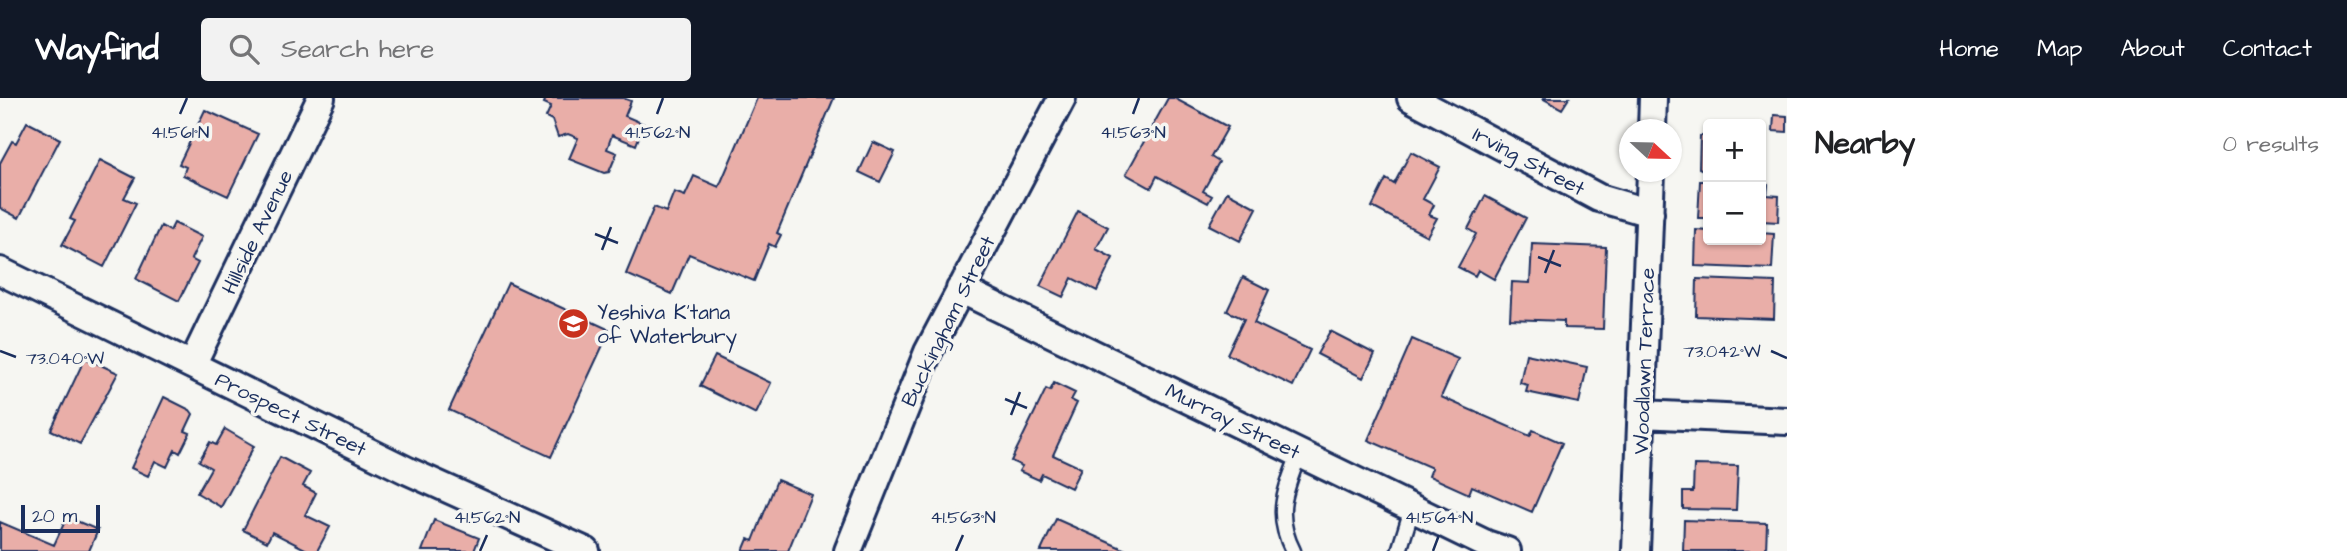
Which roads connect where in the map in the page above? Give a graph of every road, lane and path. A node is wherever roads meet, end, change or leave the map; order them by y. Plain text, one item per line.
1 (321, 98) edge
2 (1062, 98) edge
3 (1411, 98) edge
4 (1653, 98) edge
5 (1652, 119) edge
6 (1651, 182) edge
7 (1650, 213) junction
8 (0, 271) edge
9 (960, 289) junction
10 (192, 365) junction
11 (1643, 414) junction
12 (1787, 421) edge
13 (1299, 454) junction
14 (1412, 509) junction
15 (586, 551) edge
16 (848, 551) edge
17 (1293, 551) edge
18 (1399, 551) edge
19 (1507, 551) edge
20 (1636, 551) edge

1 - 10 street, Hillside Avenue
2 - 9 street, Buckingham Street
3 - 7 street, Irving Street
4 - 5 street
6 - 7 street, Woodlawn Terrace
7 - 11 street, Woodlawn Terrace
8 - 10 street, Prospect Street
9 - 13 street, Murray Street
9 - 16 street, Buckingham Street
10 - 15 street, Prospect Street
11 - 12 street
11 - 20 street, Woodlawn Terrace
13 - 14 street, Murray Street
13 - 17 lane
14 - 18 lane
14 - 19 street, Murray Street

